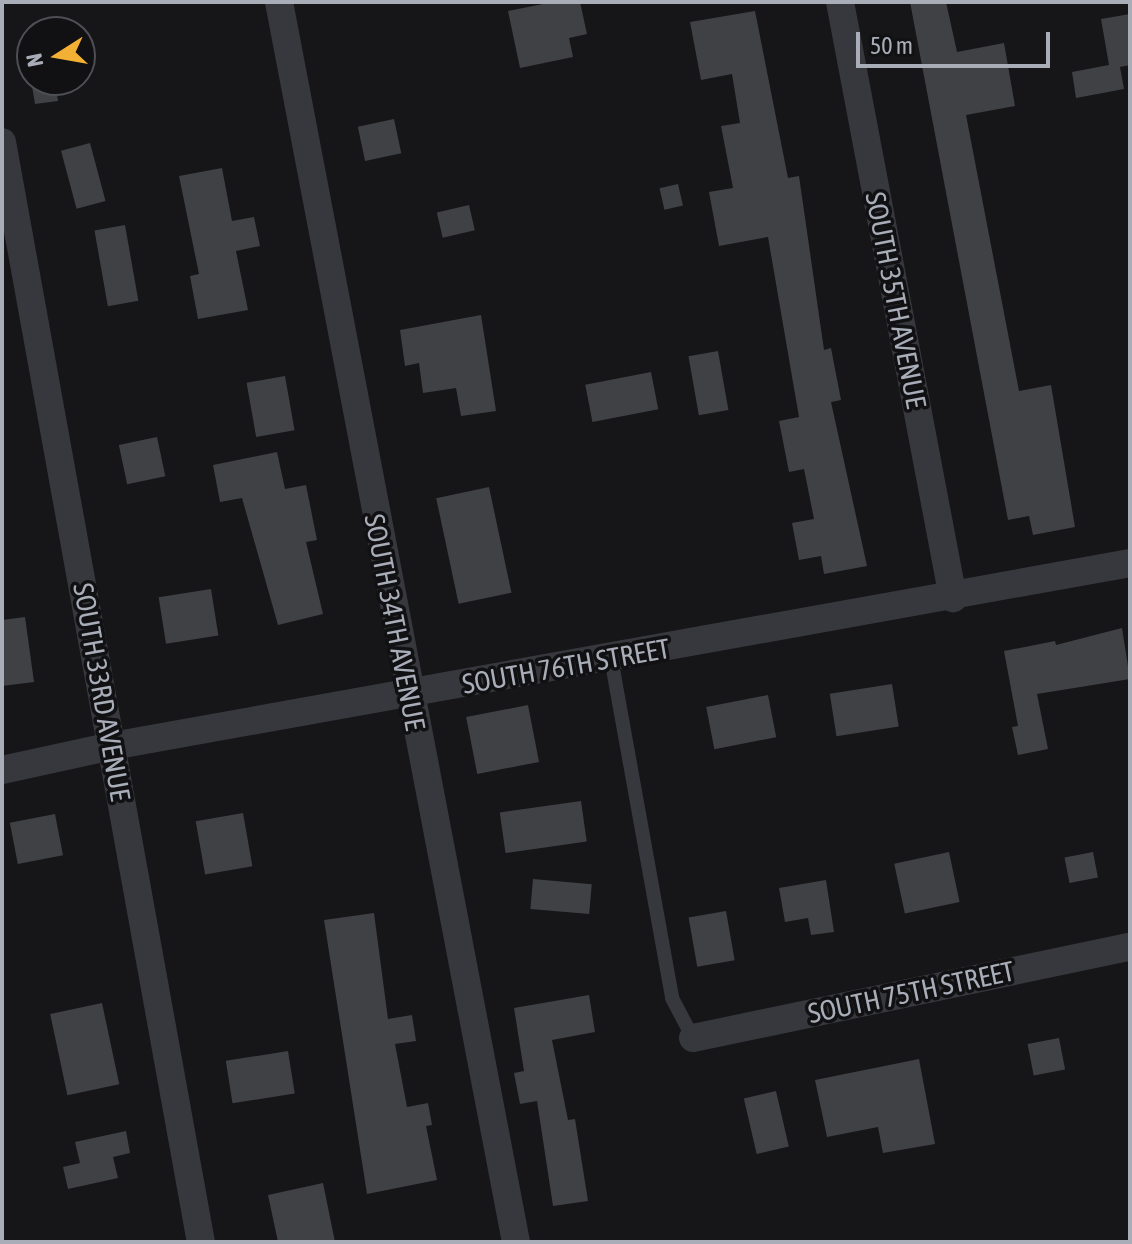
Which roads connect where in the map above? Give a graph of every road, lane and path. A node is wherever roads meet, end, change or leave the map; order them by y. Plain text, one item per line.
1 (279, 2) edge
2 (840, 2) edge
3 (2, 142) edge
4 (1130, 563) edge
5 (953, 598) junction
6 (611, 658) junction
7 (408, 693) junction
8 (112, 746) junction
9 (2, 770) edge
10 (1130, 947) edge
11 (693, 1038) joint
12 (201, 1242) edge
13 (516, 1242) edge

1 - 7 street, SOUTH 34TH AVENUE
2 - 5 street, SOUTH 35TH AVENUE
3 - 8 street, SOUTH 33RD AVENUE
4 - 5 street, SOUTH 76TH STREET
5 - 6 street, SOUTH 76TH STREET
6 - 7 street, SOUTH 76TH STREET
6 - 11 lane
7 - 8 street, SOUTH 76TH STREET
7 - 13 street, SOUTH 34TH AVENUE
8 - 9 street, SOUTH 76TH STREET
8 - 12 street, SOUTH 33RD AVENUE
10 - 11 street, SOUTH 75TH STREET

